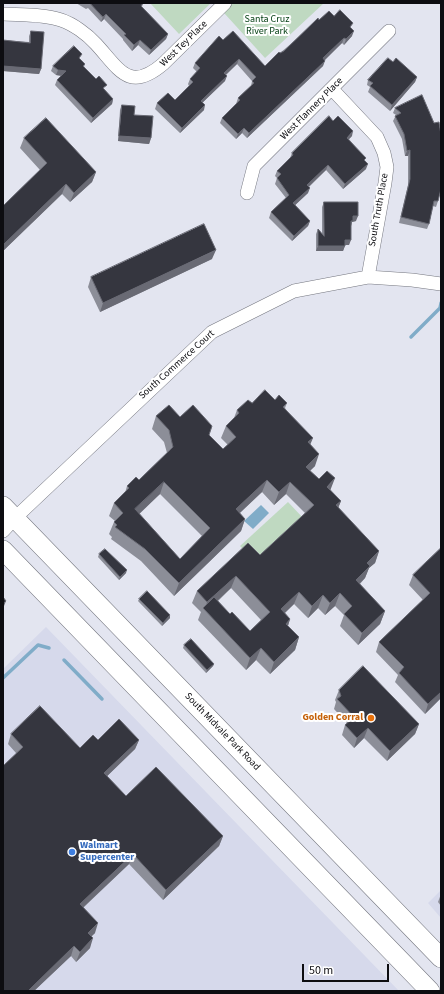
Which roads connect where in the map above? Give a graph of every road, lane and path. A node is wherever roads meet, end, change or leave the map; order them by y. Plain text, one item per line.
1 (225, 3) edge
2 (11, 11) edge
3 (389, 31) dead end
4 (332, 89) junction
5 (247, 193) dead end
6 (368, 277) junction
7 (441, 284) edge
8 (6, 521) edge
9 (3, 550) edge
10 (441, 958) edge
11 (430, 991) edge

1 - 2 street, West Tey Place
3 - 4 street, West Flannery Place
4 - 5 street, West Flannery Place
4 - 6 street, South Truth Place
6 - 7 street, South Commerce Court
6 - 8 street, South Commerce Court
8 - 10 main road, South Midvale Park Road
9 - 11 main road

